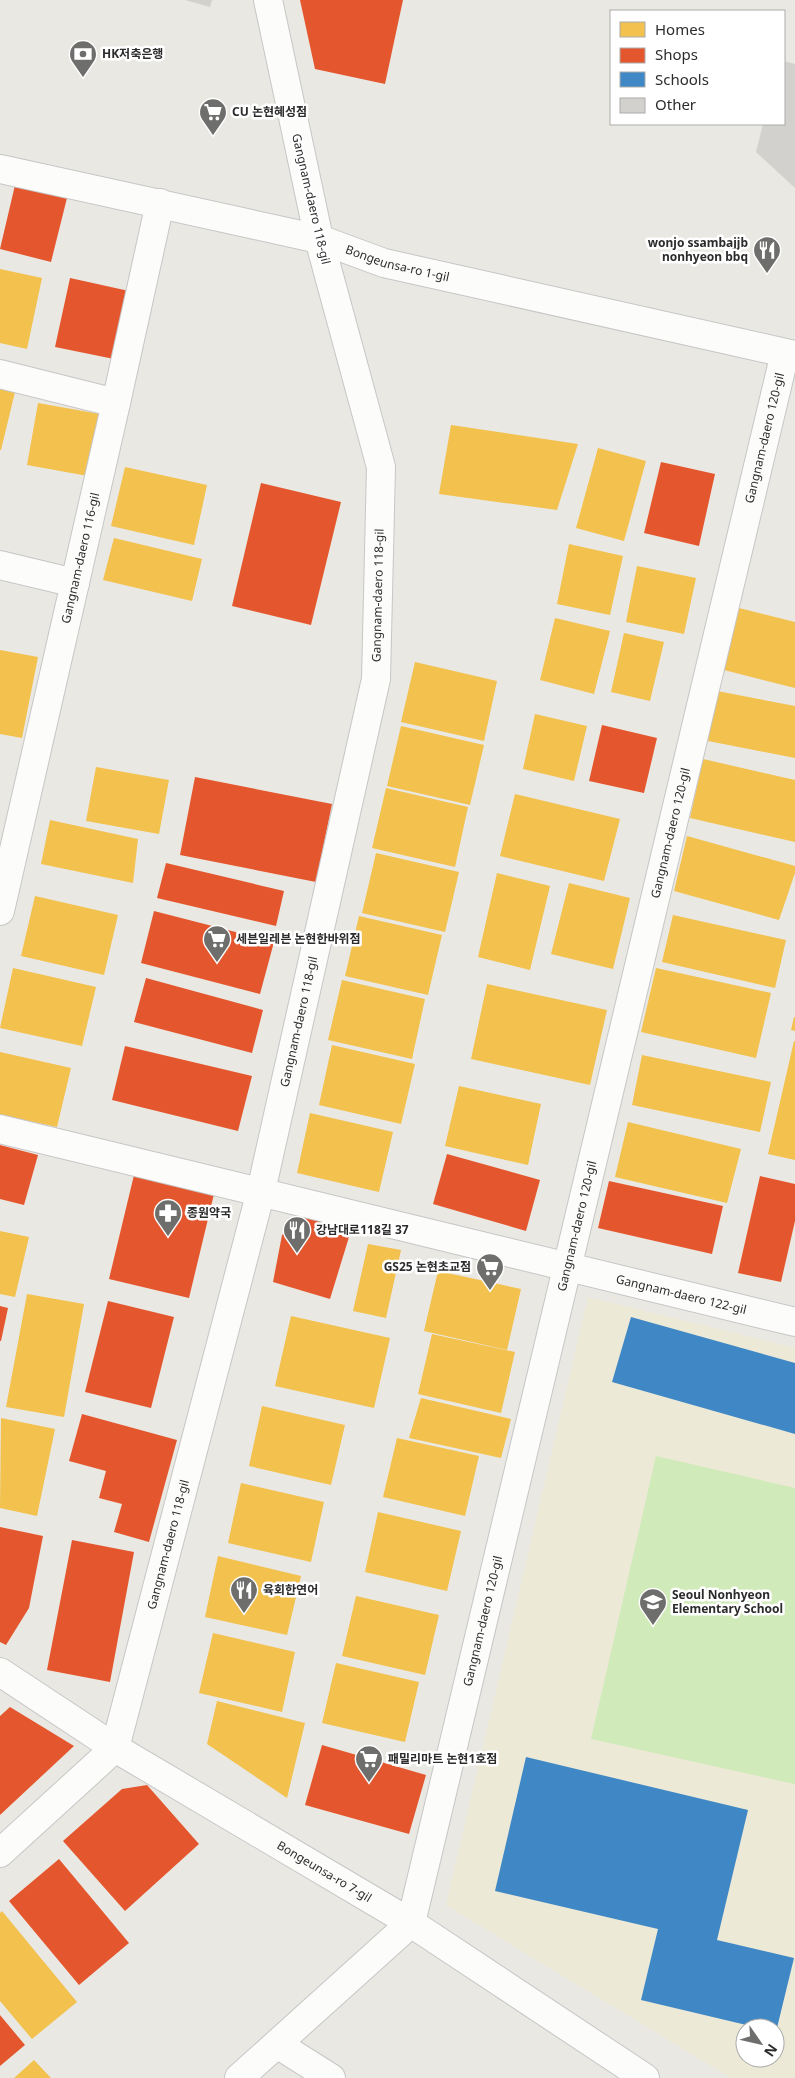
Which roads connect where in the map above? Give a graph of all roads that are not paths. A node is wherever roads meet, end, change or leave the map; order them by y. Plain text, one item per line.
1 (268, 0) edge
2 (0, 169) edge
3 (160, 203) junction
4 (319, 239) junction
5 (790, 354) edge
6 (0, 374) edge
7 (116, 403) junction
8 (0, 565) edge
9 (75, 583) junction
10 (0, 911) edge
11 (0, 1130) edge
12 (261, 1191) junction
13 (566, 1268) junction
14 (795, 1322) edge
15 (0, 1672) edge
16 (115, 1748) junction
17 (0, 1853) edge
18 (411, 1923) junction
19 (277, 2044) junction
20 (239, 2078) edge
21 (331, 2078) edge
22 (645, 2078) edge

1 - 4 street, Gangnam-daero 118-gil
2 - 3 street, Bongeunsa-ro 1-gil
3 - 4 street, Bongeunsa-ro 1-gil
3 - 7 street, Gangnam-daero 116-gil
4 - 5 street, Bongeunsa-ro 1-gil
4 - 12 street, Gangnam-daero 118-gil
5 - 13 street, Gangnam-daero 120-gil
6 - 7 street
7 - 9 street, Gangnam-daero 116-gil
8 - 9 street
9 - 10 street, Gangnam-daero 116-gil
11 - 12 street
12 - 13 street
12 - 16 street, Gangnam-daero 118-gil
13 - 14 street, Gangnam-daero 122-gil
13 - 18 street, Gangnam-daero 120-gil
15 - 16 street, Bongeunsa-ro 7-gil
16 - 17 street
16 - 18 street, Bongeunsa-ro 7-gil
18 - 19 street
18 - 22 street, Bongeunsa-ro 7-gil
19 - 20 street
19 - 21 street

